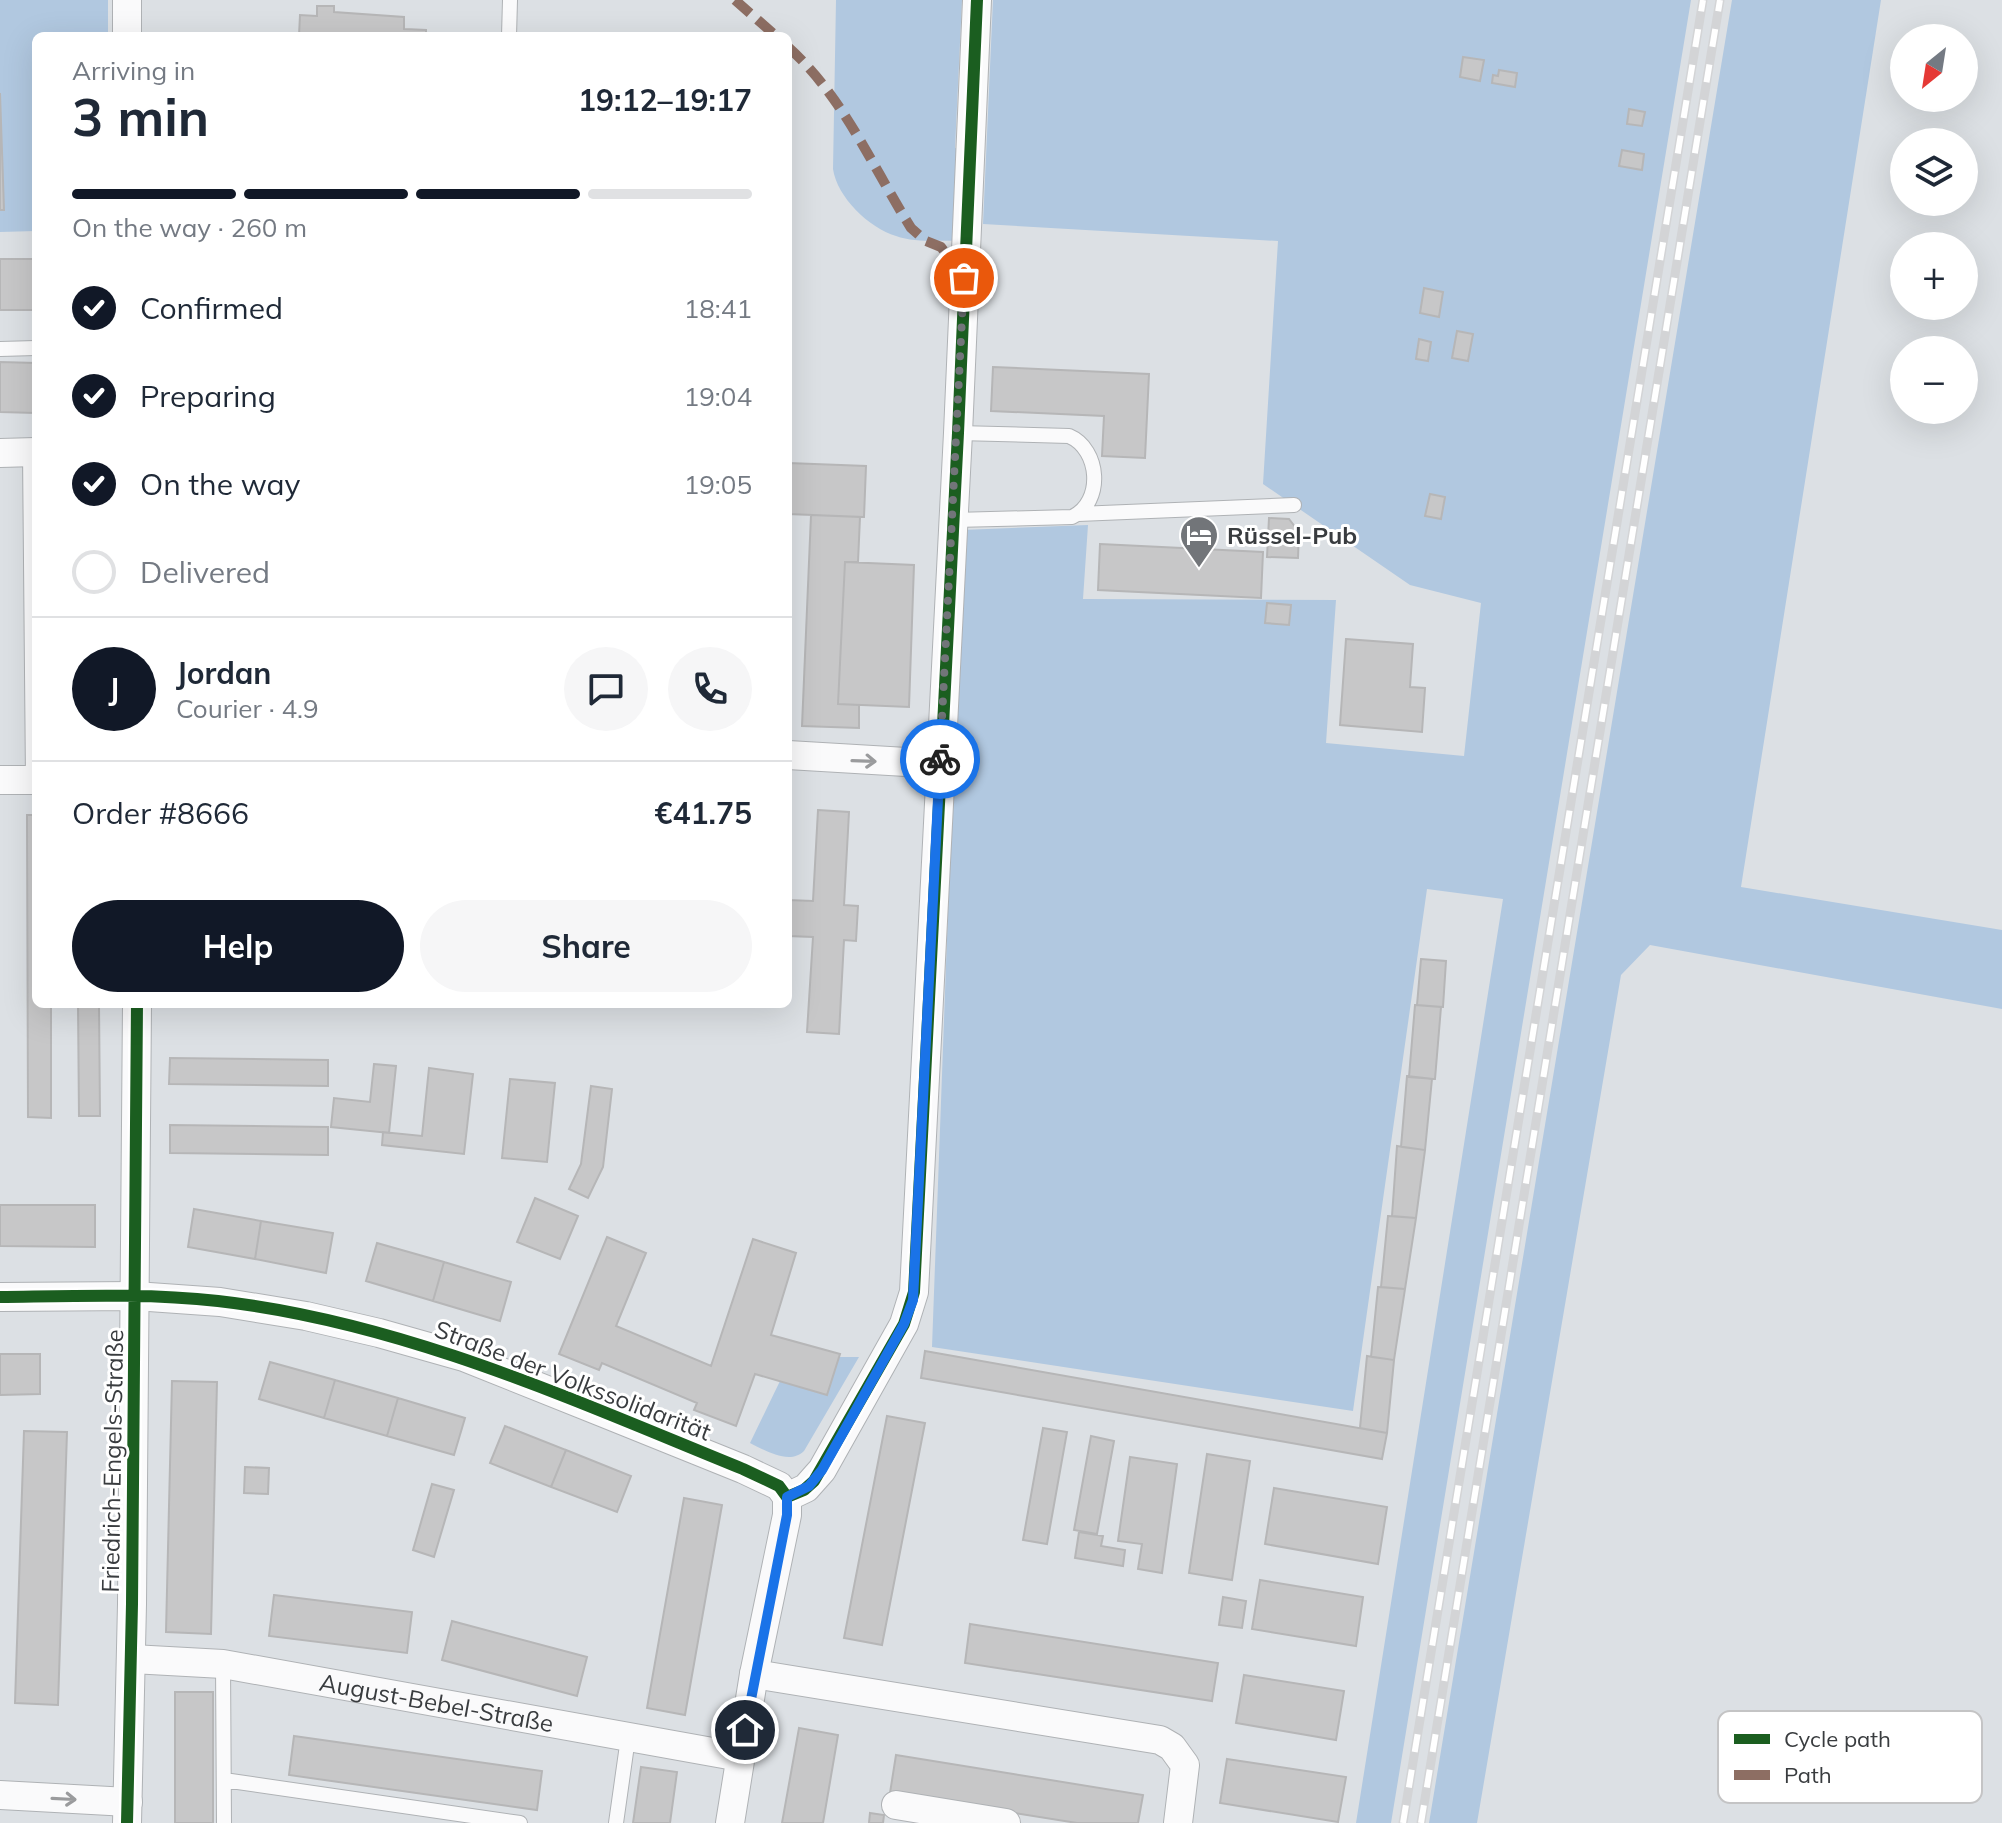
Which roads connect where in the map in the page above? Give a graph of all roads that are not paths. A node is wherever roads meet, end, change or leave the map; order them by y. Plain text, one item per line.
1 (127, 0) edge
2 (510, 0) edge
3 (977, 0) edge
4 (127, 32) edge
5 (509, 32) edge
6 (32, 348) edge
7 (0, 349) edge
8 (958, 433) junction
9 (32, 452) edge
10 (0, 453) edge
11 (1294, 505) dead end
12 (1078, 514) junction
13 (954, 520) junction
14 (792, 756) edge
15 (940, 764) junction
16 (0, 780) edge
17 (32, 780) edge
18 (137, 1008) edge
19 (135, 1296) junction
20 (0, 1297) edge
21 (787, 1497) junction
22 (132, 1659) junction
23 (223, 1664) junction
24 (754, 1674) junction
25 (628, 1738) junction
26 (740, 1757) junction
27 (224, 1780) junction
28 (0, 1795) edge
29 (896, 1805) dead end
30 (128, 1812) edge
31 (224, 1823) edge
32 (520, 1823) edge
33 (616, 1823) edge
34 (730, 1823) edge
35 (1006, 1823) edge
36 (1178, 1823) edge

1 - 4 street
2 - 5 lane
3 - 8 street
6 - 7 lane
8 - 12 lane
8 - 13 street
9 - 10 street
11 - 12 lane
12 - 13 lane
13 - 15 street
14 -> 15 street
15 - 21 street
16 - 17 street
18 - 19 street, Friedrich-Engels-Straße
19 - 20 street, Straße der Volkssolidarität
19 - 21 street, Straße der Volkssolidarität
19 - 22 street, Friedrich-Engels-Straße
21 - 24 street
22 - 23 street, August-Bebel-Straße
22 - 30 street, Friedrich-Engels-Straße
23 - 25 street, August-Bebel-Straße
23 - 27 lane
24 - 26 street
24 - 36 street
25 - 26 street, August-Bebel-Straße
25 - 33 lane
26 - 34 street
27 - 31 lane
27 - 32 lane
28 -> 30 street
29 - 35 street

